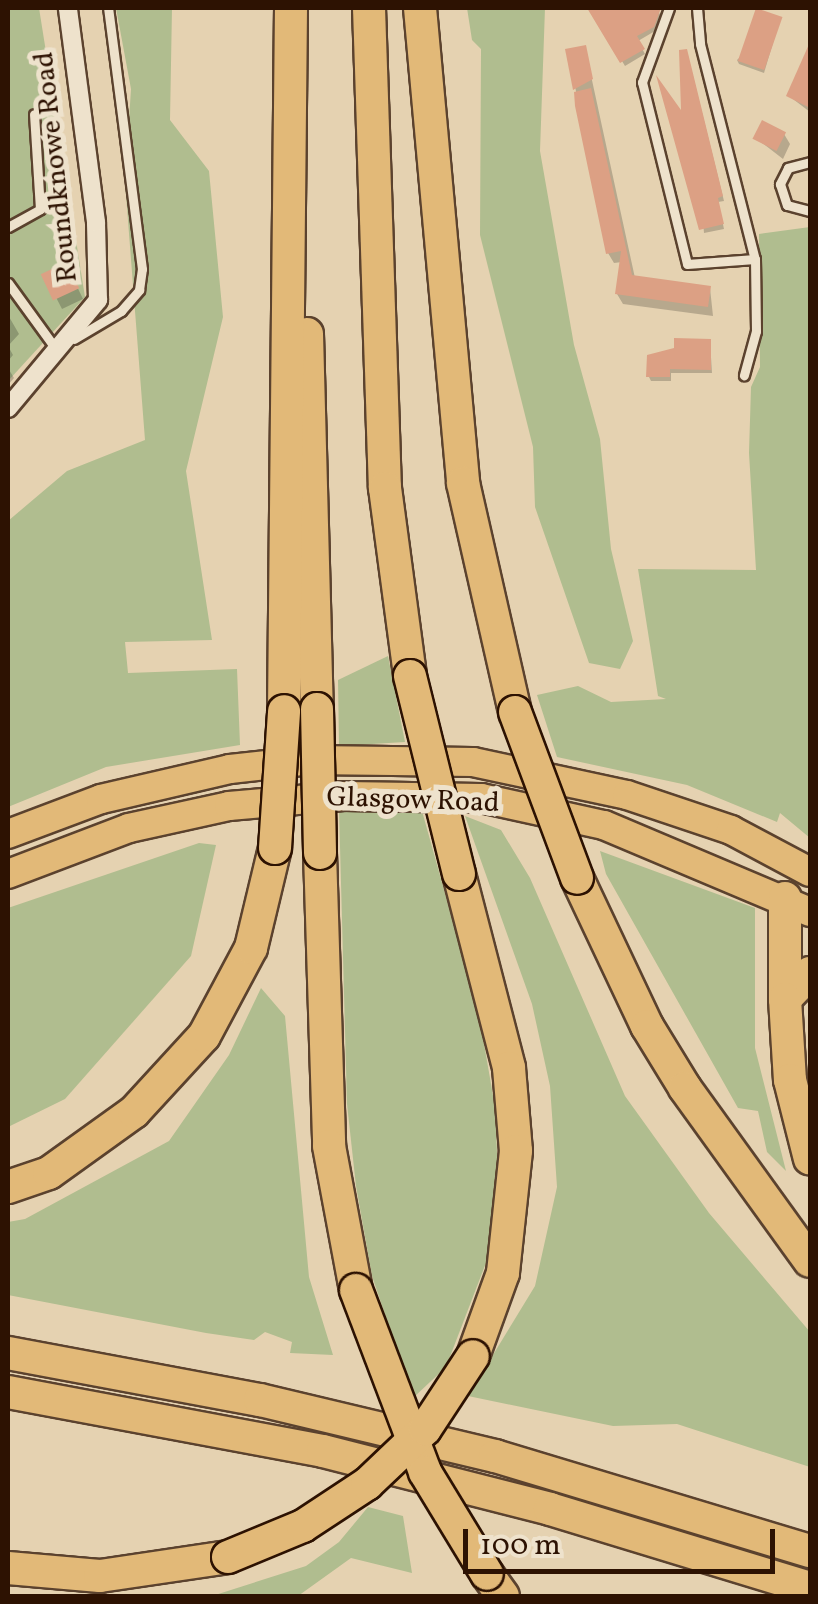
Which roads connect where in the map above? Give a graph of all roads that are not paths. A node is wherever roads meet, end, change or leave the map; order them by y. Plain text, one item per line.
1 (68, 8) edge
2 (108, 8) edge
3 (291, 8) edge
4 (299, 8) edge
5 (369, 8) edge
6 (420, 8) edge
7 (669, 8) edge
8 (697, 8) edge
9 (34, 114) dead end
10 (810, 162) edge
11 (810, 211) edge
12 (8, 227) edge
13 (755, 259) junction
14 (8, 283) edge
15 (54, 350) junction
16 (744, 375) dead end
17 (8, 408) edge
18 (627, 794) junction
19 (8, 834) edge
20 (810, 872) edge
21 (8, 874) edge
22 (798, 905) edge
23 (810, 974) edge
24 (785, 999) junction
25 (810, 1159) edge
26 (8, 1187) edge
27 (810, 1258) edge
28 (8, 1353) edge
29 (8, 1392) edge
30 (810, 1550) edge
31 (8, 1568) edge
32 (495, 1585) edge
33 (810, 1588) edge

1 - 15 street, Roundknowe Road
2 - 15 lane
3 - 26 highway, bridge
4 - 32 highway, bridge
5 - 31 highway, bridge
6 - 27 highway, bridge
7 - 13 lane
8 - 13 lane
9 - 12 lane
10 - 11 lane
13 - 16 lane
14 - 15 lane
15 - 17 street, Roundknowe Road
18 - 19 main road, Glasgow Road
18 - 20 main road, Glasgow Road
18 - 22 main road
21 - 22 main road, Glasgow Road
22 - 24 highway
23 - 24 highway
24 - 25 highway
28 - 30 highway
29 - 33 highway

